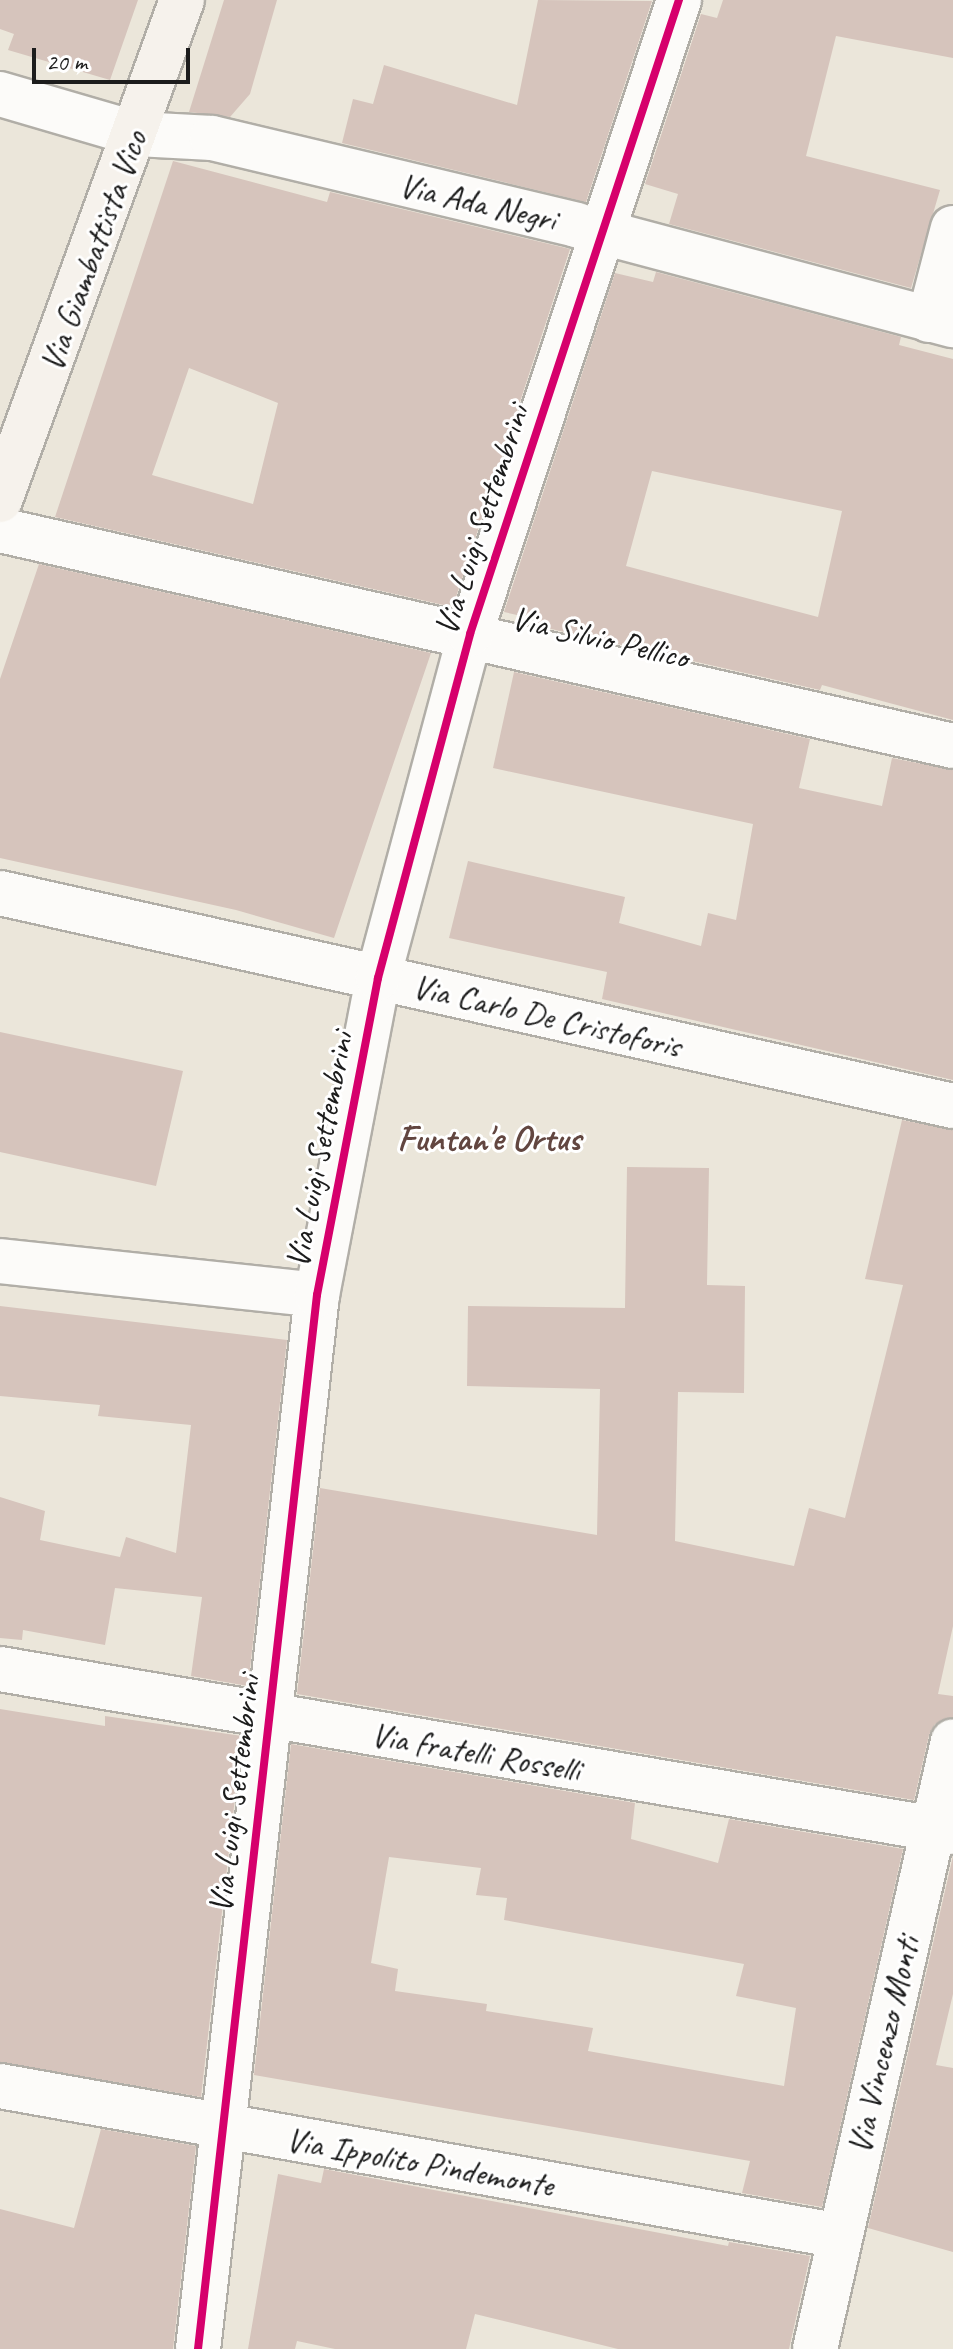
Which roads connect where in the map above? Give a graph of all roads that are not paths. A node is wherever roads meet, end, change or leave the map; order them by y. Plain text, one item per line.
1 (182, 0) edge
2 (679, 0) edge
3 (0, 94) edge
4 (137, 134) junction
5 (953, 228) edge
6 (601, 232) junction
7 (941, 323) edge
8 (0, 500) edge
9 (0, 530) edge
10 (470, 634) junction
11 (953, 746) edge
12 (0, 893) edge
13 (378, 978) junction
14 (953, 1106) edge
15 (0, 1261) edge
16 (317, 1295) junction
17 (0, 1669) edge
18 (270, 1717) junction
19 (953, 1741) edge
20 (942, 1831) edge
21 (0, 2086) edge
22 (220, 2127) junction
23 (840, 2236) junction
24 (198, 2349) edge
25 (815, 2349) edge

1 - 4 street, Via Giambattista Vico
2 - 6 street, Via Luigi Settembrini
3 - 4 street, Via Ada Negri
4 - 6 street, Via Ada Negri
4 - 8 street, Via Giambattista Vico
5 - 7 street
6 - 7 street, Via Ada Negri
6 - 10 street, Via Luigi Settembrini
9 - 10 street, Via Silvio Pellico
10 - 11 street, Via Silvio Pellico
10 - 13 street, Via Luigi Settembrini
12 - 13 street, Via Carlo De Cristoforis
13 - 14 street, Via Carlo De Cristoforis
13 - 16 street, Via Luigi Settembrini
15 - 16 street
16 - 18 street, Via Luigi Settembrini
17 - 18 street, Via fratelli Rosselli
18 - 20 street, Via fratelli Rosselli
18 - 22 street, Via Luigi Settembrini
19 - 20 street, Via Vincenzo Monti
20 - 23 street, Via Vincenzo Monti
21 - 22 street, Via Ippolito Pindemonte
22 - 23 street, Via Ippolito Pindemonte
22 - 24 street, Via Luigi Settembrini
23 - 25 street, Via Vincenzo Monti

